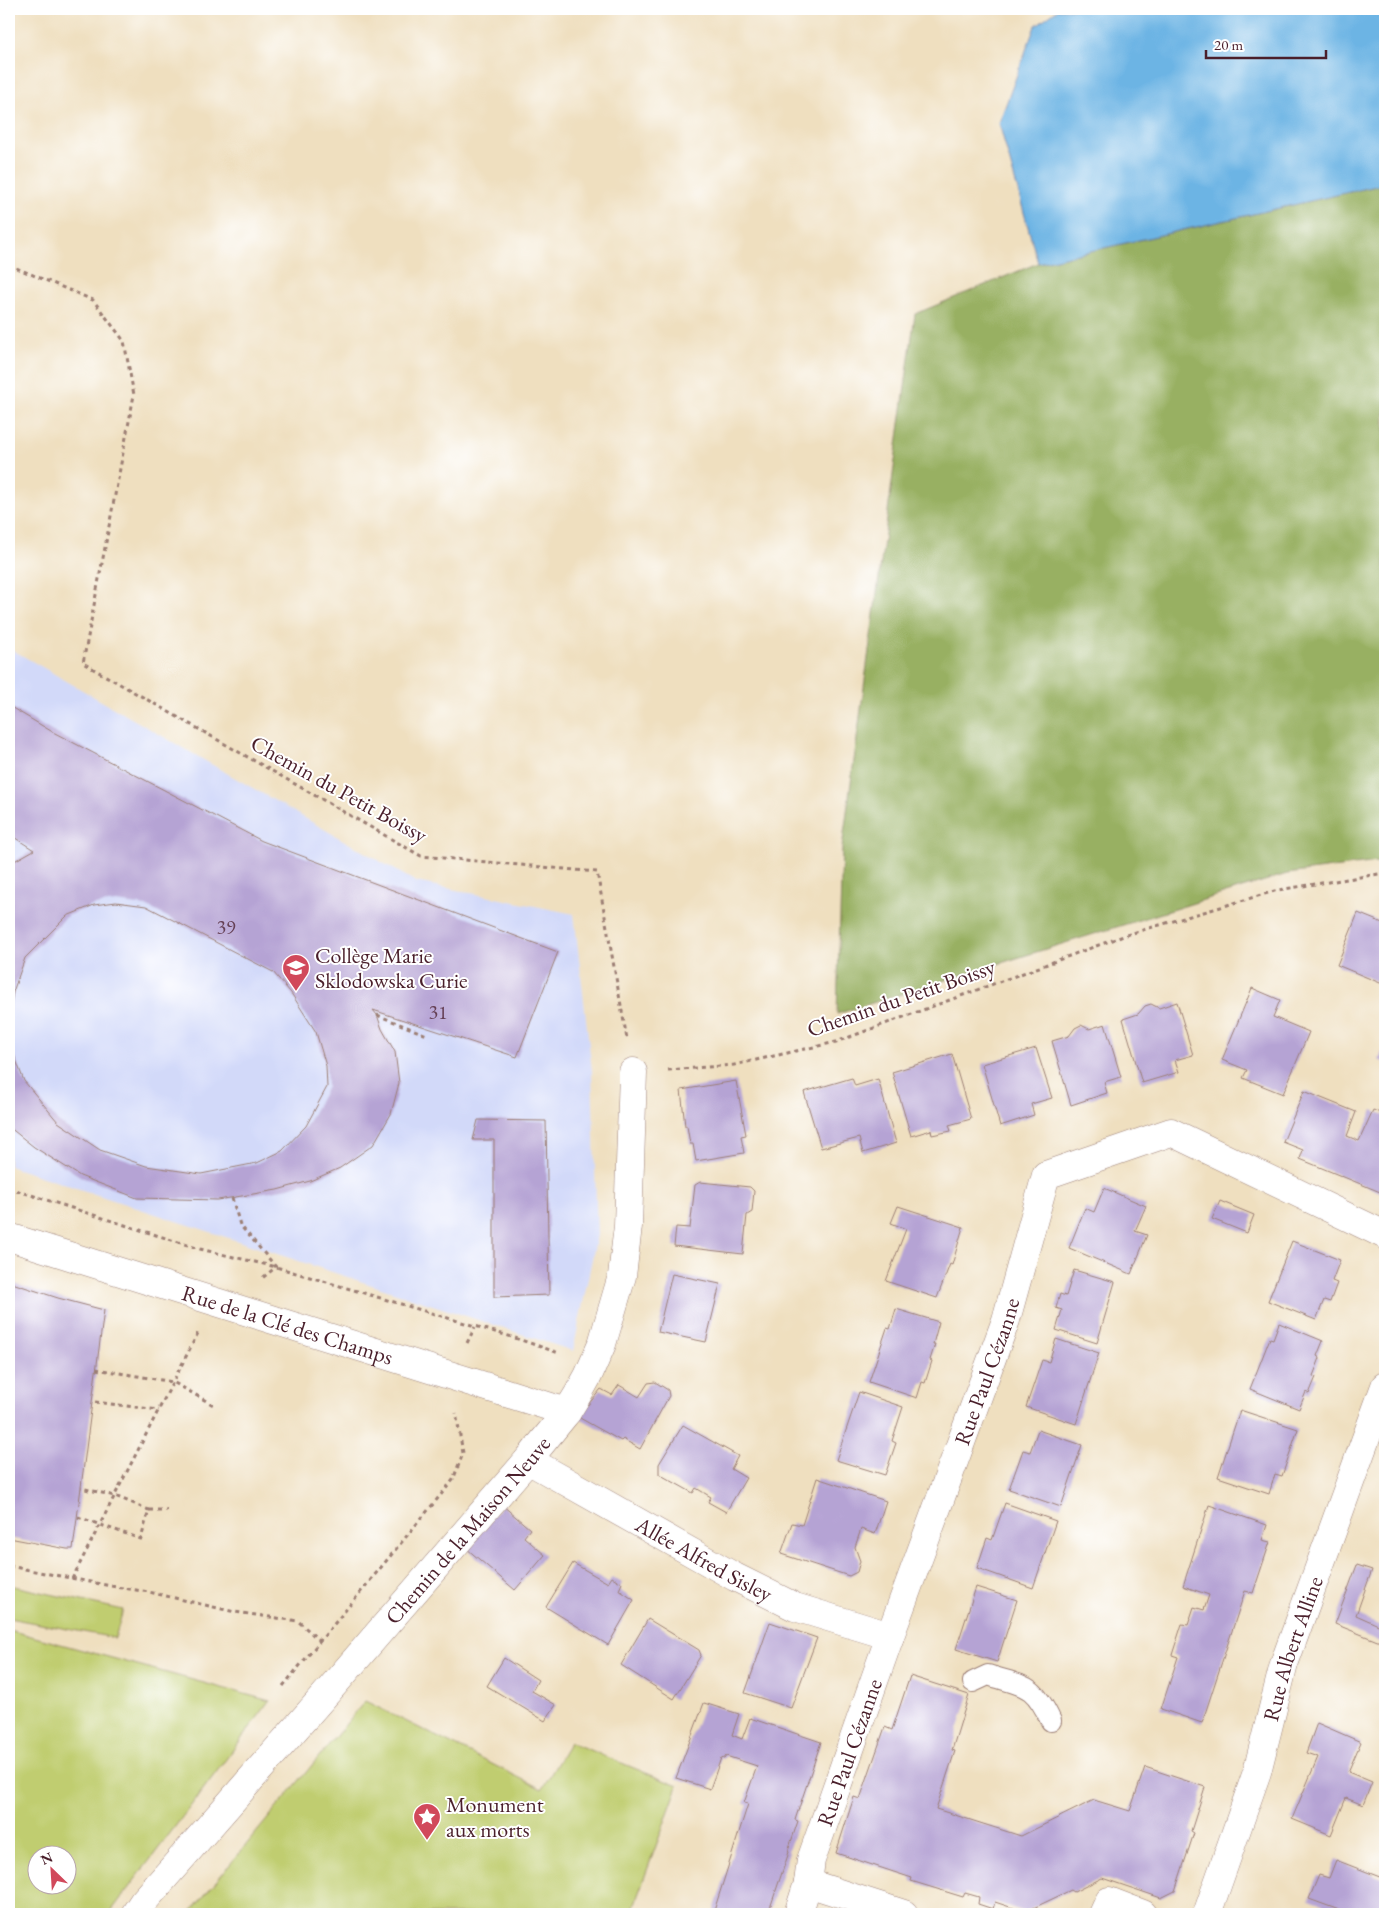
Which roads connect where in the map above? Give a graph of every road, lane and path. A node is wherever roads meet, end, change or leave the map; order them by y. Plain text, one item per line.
1 (9, 265) edge
2 (1385, 872) edge
3 (377, 1015) dead end
4 (428, 1035) dead end
5 (633, 1072) junction
6 (9, 1188) edge
7 (232, 1198) dead end
8 (1385, 1235) edge
9 (9, 1237) edge
10 (276, 1266) junction
11 (256, 1314) junction
12 (207, 1335) dead end
13 (602, 1344) junction
14 (96, 1369) dead end
15 (173, 1382) junction
16 (1385, 1386) edge
17 (95, 1402) dead end
18 (215, 1406) dead end
19 (158, 1410) junction
20 (567, 1412) junction
21 (528, 1460) junction
22 (81, 1488) dead end
23 (115, 1496) junction
24 (149, 1510) junction
25 (167, 1510) dead end
26 (78, 1517) dead end
27 (100, 1524) junction
28 (9, 1566) edge
29 (72, 1579) junction
30 (890, 1636) junction
31 (358, 1657) junction
32 (972, 1682) dead end
33 (1051, 1721) dead end
34 (808, 1883) junction
35 (135, 1914) edge
36 (798, 1914) edge
37 (904, 1914) edge
38 (1103, 1914) edge
39 (1143, 1914) edge
40 (1207, 1914) edge

1 - 5 path, Chemin du Petit Boissy
2 - 5 path, Chemin du Petit Boissy
3 - 4 path
5 - 13 street, Chemin de la Maison Neuve
6 - 10 path
7 - 10 path
8 - 30 street, Rue Paul Cézanne
9 - 11 street, Rue de la Clé des Champs
10 - 11 path
10 - 13 path
11 - 20 street, Rue de la Clé des Champs
12 - 15 path
13 - 20 street, Chemin de la Maison Neuve
14 - 15 path
15 - 18 path
15 - 19 path
16 - 40 street, Rue Albert Alline
17 - 19 path
19 - 23 path
20 - 21 street, Chemin de la Maison Neuve
21 - 30 street, Allée Alfred Sisley
21 - 31 street, Chemin de la Maison Neuve
22 - 23 path
23 - 24 path
23 - 27 path
24 - 25 path
24 - 27 path
26 - 27 path
27 - 29 path
28 - 29 path
29 - 31 path
30 - 34 street, Rue Paul Cézanne
31 - 35 street, Chemin de la Maison Neuve
32 - 33 lane
34 - 36 street, Rue Paul Cézanne
34 - 37 street
38 - 39 street

